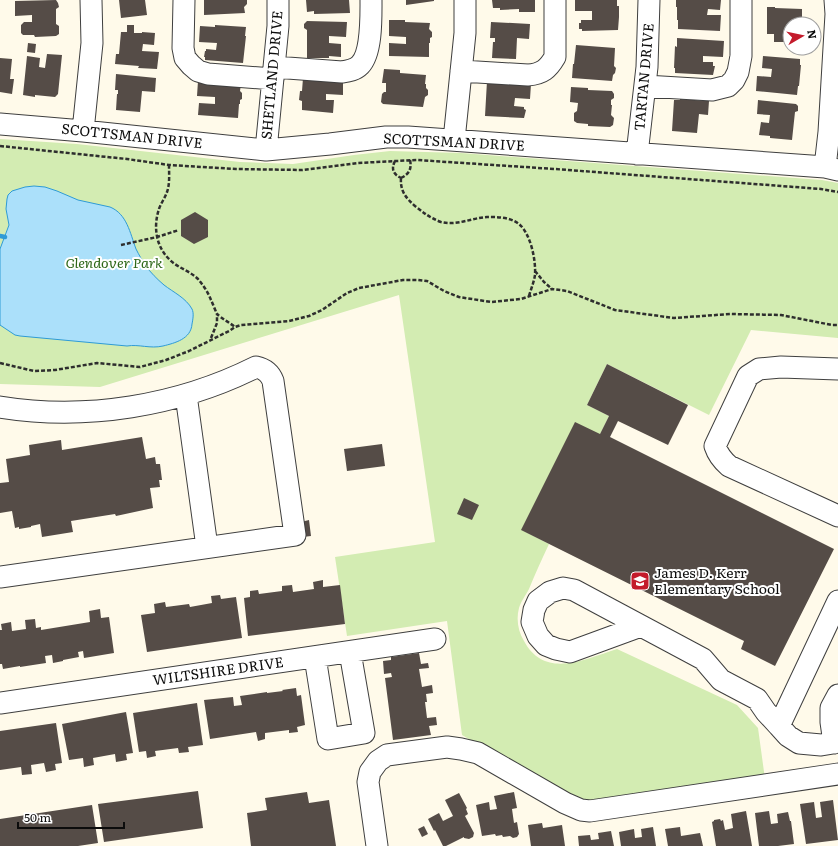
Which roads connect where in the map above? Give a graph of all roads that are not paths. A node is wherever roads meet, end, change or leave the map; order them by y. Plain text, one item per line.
1 (90, 0) edge
2 (184, 0) edge
3 (278, 0) edge
4 (371, 0) edge
5 (465, 0) edge
6 (555, 0) edge
7 (649, 0) edge
8 (741, 0) edge
9 (836, 0) edge
10 (461, 71) junction
11 (273, 73) junction
12 (645, 86) junction
13 (834, 98) edge
14 (0, 124) edge
15 (83, 131) junction
16 (454, 140) junction
17 (266, 150) junction
18 (637, 154) junction
19 (832, 169) edge
20 (838, 369) edge
21 (186, 395) junction
22 (0, 407) edge
23 (838, 516) edge
24 (207, 548) junction
25 (0, 577) edge
26 (838, 600) edge
27 (641, 626) junction
28 (435, 639) dead end
29 (350, 652) junction
30 (314, 657) junction
31 (838, 695) edge
32 (0, 704) edge
33 (779, 726) junction
34 (836, 743) edge
35 (838, 774) edge
36 (377, 846) edge

1 - 15 street
2 - 11 street
3 - 11 street, SHETLAND DRIVE
4 - 11 street
5 - 10 street
6 - 10 street
7 - 12 street, TARTAN DRIVE
8 - 12 street
9 - 13 street
10 - 16 street
11 - 17 street, SHETLAND DRIVE
12 - 18 street, TARTAN DRIVE
13 - 19 street
14 - 15 street, SCOTTSMAN DRIVE
15 - 17 street, SCOTTSMAN DRIVE
16 - 17 street, SCOTTSMAN DRIVE
16 - 18 street, SCOTTSMAN DRIVE
18 - 19 street, SCOTTSMAN DRIVE
20 - 23 street
21 - 22 street
21 - 24 street
21 - 24 street
24 - 25 street
26 - 33 street
27 - 27 street
27 - 33 street
28 - 29 street, WILTSHIRE DRIVE
29 - 30 street, WILTSHIRE DRIVE
29 - 30 street
30 - 32 street, WILTSHIRE DRIVE
31 - 34 street
33 - 34 street
35 - 36 street

